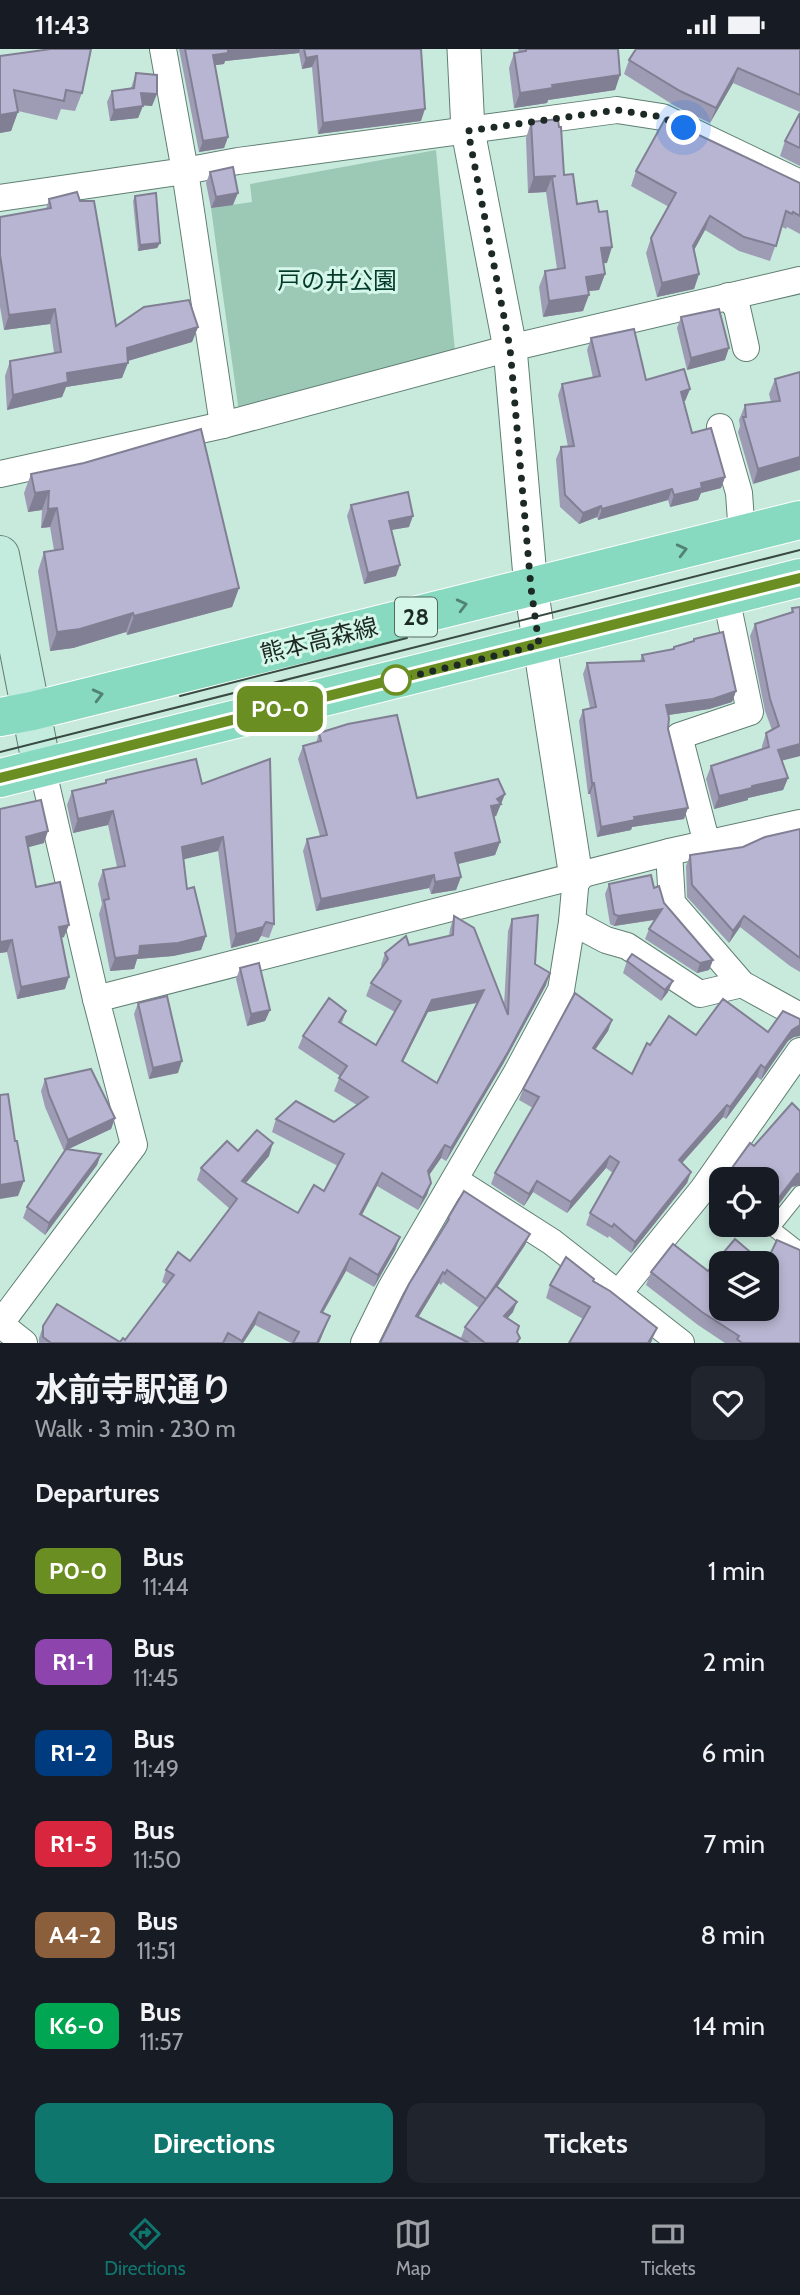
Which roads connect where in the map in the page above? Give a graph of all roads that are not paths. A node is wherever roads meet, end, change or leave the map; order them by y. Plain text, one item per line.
1 (163, 49) edge
2 (464, 49) edge
3 (468, 131) junction
4 (185, 171) junction
5 (800, 183) edge
6 (0, 198) edge
7 (800, 280) edge
8 (727, 296) junction
9 (510, 348) junction
10 (746, 348) dead end
11 (223, 425) junction
12 (720, 427) dead end
13 (0, 474) edge
14 (800, 520) edge
15 (742, 535) junction
16 (0, 555) edge
17 (800, 578) edge
18 (531, 588) junction
19 (726, 597) junction
20 (539, 645) junction
21 (16, 714) edge
22 (42, 767) junction
23 (0, 778) edge
24 (800, 823) edge
25 (707, 843) junction
26 (669, 852) junction
27 (576, 877) junction
28 (572, 922) junction
29 (742, 984) junction
30 (96, 999) junction
31 (800, 1016) edge
32 (800, 1051) edge
33 (455, 1180) junction
34 (800, 1193) edge
35 (800, 1250) edge
36 (618, 1294) junction
37 (0, 1324) edge
38 (24, 1343) edge
39 (364, 1343) edge
40 (681, 1343) edge

1 - 4 street
2 - 3 street
3 - 4 street
3 - 5 street
3 - 9 street
4 - 6 street
4 - 11 street
7 - 8 street
8 - 9 street
8 - 10 street
9 - 11 street
9 - 18 street
11 - 13 street
12 - 15 street
14 - 15 main road, 熊本高森線 / 28
18 -> 15 main road, 熊本高森線 / 28
16 - 21 main road
17 - 19 main road, 28
18 - 20 street
21 -> 18 main road, 熊本高森線 / 28
19 - 20 main road, 28
19 - 25 street
20 - 22 main road, 28
20 - 27 street
21 - 22 main road
22 - 23 main road, 28
22 - 30 street
24 - 25 street
25 - 26 street
26 - 27 street
26 - 29 street
27 - 28 street
27 - 30 street
28 - 29 street
28 - 33 street
29 - 31 street
30 - 37 street
32 - 36 street
33 - 36 street
33 - 39 street
34 - 35 lane
36 - 40 street
37 - 38 street

